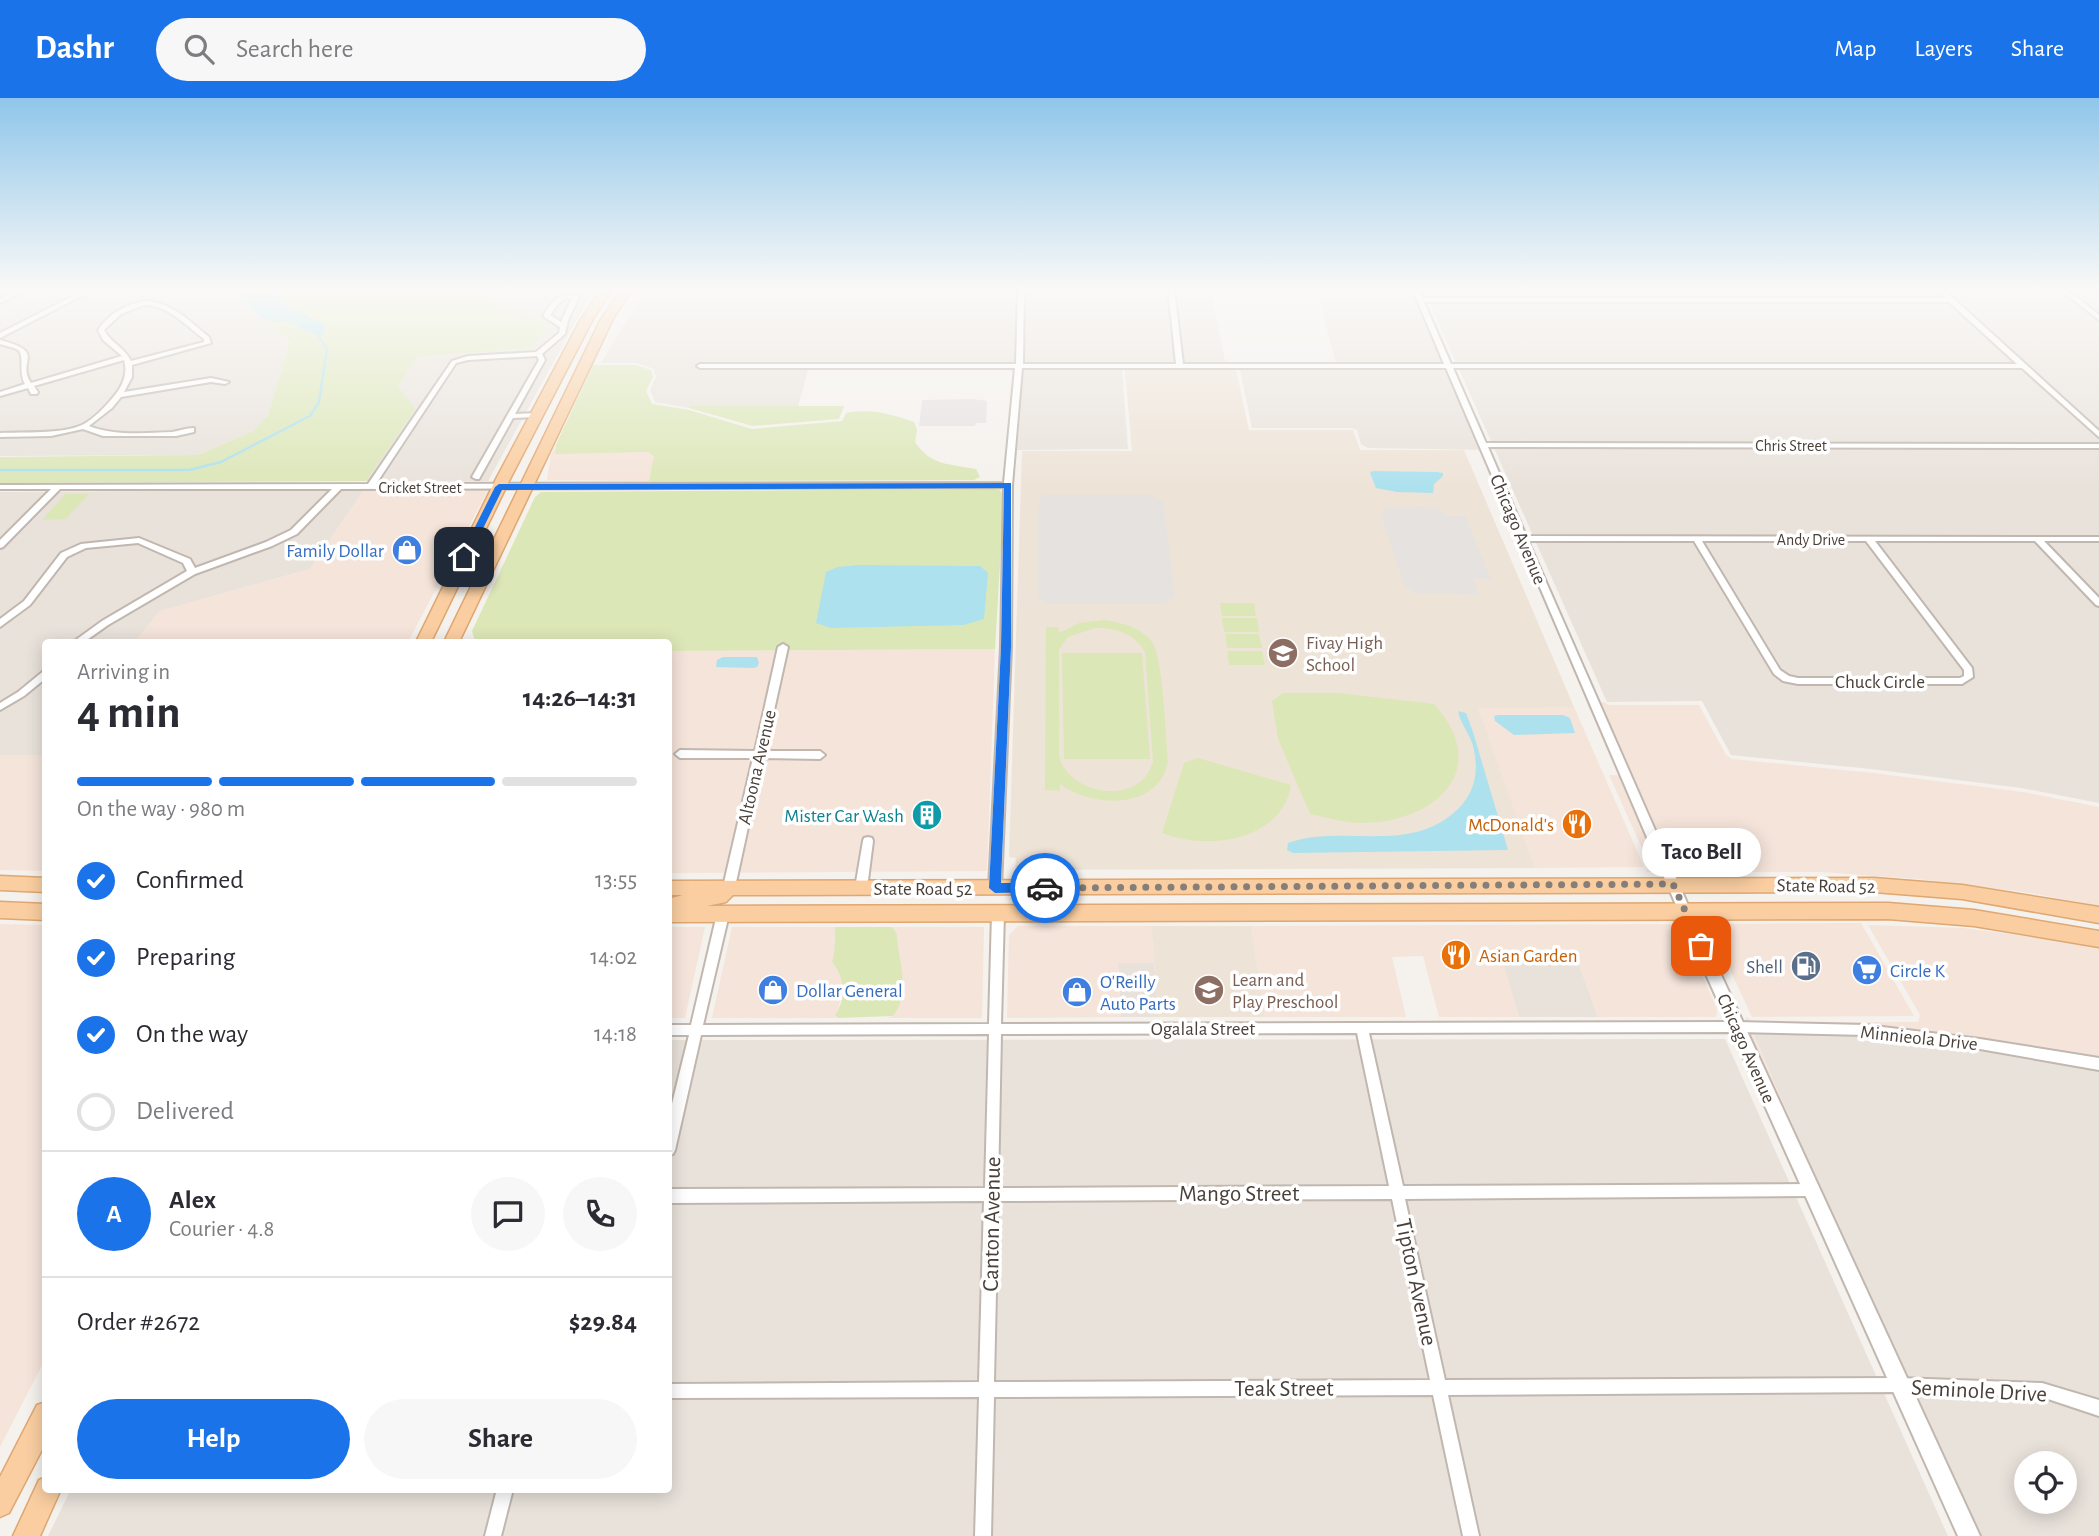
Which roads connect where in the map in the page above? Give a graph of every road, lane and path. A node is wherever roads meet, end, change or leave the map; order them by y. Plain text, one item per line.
1 (25, 355) edge
2 (122, 355) edge
3 (150, 355) edge
4 (519, 355) edge
5 (539, 355) edge
6 (567, 355) edge
7 (589, 355) edge
8 (1019, 355) edge
9 (1180, 355) edge
10 (1444, 355) edge
11 (2012, 355) edge
12 (127, 360) junction
13 (700, 366) dead end
14 (1019, 366) junction
15 (1181, 366) junction
16 (1449, 366) junction
17 (2024, 366) junction
18 (225, 382) dead end
19 (32, 389) junction
20 (0, 394) edge
21 (120, 395) junction
22 (536, 415) junction
23 (510, 416) junction
24 (84, 427) junction
25 (191, 430) dead end
26 (0, 435) edge
27 (2099, 435) edge
28 (1483, 445) junction
29 (2099, 446) edge
30 (476, 477) dead end
31 (1008, 485) junction
32 (0, 487) edge
33 (338, 487) junction
34 (370, 487) junction
35 (499, 487) junction
36 (526, 487) junction
37 (56, 489) junction
38 (1522, 538) junction
39 (1696, 538) junction
40 (1869, 539) junction
41 (2037, 539) junction
42 (2099, 539) edge
43 (0, 545) edge
44 (192, 572) junction
45 (2099, 604) edge
46 (0, 624) edge
47 (82, 639) edge
48 (424, 639) edge
49 (452, 639) edge
50 (783, 647) dead end
51 (42, 676) edge
52 (0, 707) edge
53 (680, 754) dead end
54 (759, 754) junction
55 (820, 754) dead end
56 (868, 841) dead end
57 (0, 883) edge
58 (1673, 884) junction
59 (42, 885) edge
60 (729, 887) junction
61 (1158, 887) junction
62 (672, 888) edge
63 (861, 888) junction
64 (995, 888) junction
65 (0, 895) edge
66 (42, 895) edge
67 (672, 903) edge
68 (0, 910) edge
69 (42, 912) edge
70 (1685, 912) junction
71 (823, 913) junction
72 (998, 913) junction
73 (672, 914) edge
74 (723, 914) junction
75 (756, 914) junction
76 (2099, 915) edge
77 (2099, 939) edge
78 (1737, 1027) junction
79 (1362, 1028) junction
80 (996, 1029) junction
81 (672, 1030) edge
82 (696, 1030) junction
83 (2099, 1064) edge
84 (672, 1133) edge
85 (1810, 1190) junction
86 (1398, 1192) junction
87 (992, 1194) junction
88 (672, 1196) edge
89 (1899, 1385) junction
90 (1439, 1388) junction
91 (987, 1390) junction
92 (672, 1391) edge
93 (2099, 1408) edge
94 (42, 1422) edge
95 (46, 1493) edge
96 (504, 1493) edge
97 (0, 1504) edge
98 (26, 1536) edge
99 (493, 1536) edge
100 (984, 1536) edge
101 (1471, 1536) edge
102 (1969, 1536) edge

1 - 19 street
2 - 12 street
3 - 12 street
4 - 34 street
5 - 23 street
6 - 22 main road
7 - 36 main road
8 - 14 street
9 - 15 street
10 - 16 street, Chicago Avenue
11 - 17 street
12 - 19 street
12 - 21 street
13 - 14 street
14 - 15 street
14 - 31 street
15 - 16 street
16 - 17 street
16 - 28 street, Chicago Avenue
17 - 27 street
18 - 21 street
19 - 20 street
21 - 24 street
22 - 23 street
22 - 35 main road
23 - 30 street
24 - 25 street
24 - 26 street
28 - 29 street, Chris Street
28 - 38 street, Chicago Avenue
31 - 36 street, Cricket Street
31 - 64 street
32 - 37 street, Cricket Street
33 - 34 street, Cricket Street
33 - 37 street, Cricket Street
33 - 44 street
34 - 35 street, Cricket Street
35 - 36 street, Cricket Street
35 - 48 main road
36 - 49 main road
37 - 43 street
38 - 39 street, Andy Drive
38 - 58 street, Chicago Avenue
39 - 40 street, Andy Drive
39 - 40 street, Chuck Circle
40 - 41 street, Andy Drive
41 - 42 street, Andy Drive
41 - 45 street
44 - 46 street
44 - 47 street
50 - 54 street, Altoona Avenue
51 - 52 street
53 - 54 street
54 - 55 street
54 - 60 street, Altoona Avenue
56 - 63 street
57 - 59 main road
58 - 61 main road, State Road 52
58 - 70 street, Chicago Avenue
58 - 76 main road, State Road 52
60 - 62 main road, State Road 52
60 - 63 main road, State Road 52
60 - 67 main road
60 - 75 main road
61 - 64 main road, State Road 52
61 - 72 main road
63 - 64 main road, State Road 52
64 - 71 main road
65 - 66 main road
68 - 69 main road
70 - 72 main road, State Road 52
70 - 77 main road, State Road 52
70 - 78 street, Chicago Avenue
71 - 72 main road, State Road 52
71 - 75 main road, State Road 52
72 - 80 street, Canton Avenue
73 - 74 main road, State Road 52
74 - 75 main road, State Road 52
74 - 82 street
78 - 79 street, Ogalala Street
78 - 83 street, Minnieola Drive
78 - 85 street, Chicago Avenue
79 - 80 street, Ogalala Street
79 - 86 street, Tipton Avenue
80 - 82 street, Ogalala Street
80 - 87 street, Canton Avenue
81 - 82 street, Ogalala Street
82 - 84 street
85 - 86 street, Mango Street
85 - 89 street, Chicago Avenue
86 - 87 street, Mango Street
86 - 90 street, Tipton Avenue
87 - 88 street, Mango Street
87 - 91 street, Canton Avenue
89 - 90 street, Teak Street
89 - 93 street, Seminole Drive
89 - 102 street, Chicago Avenue
90 - 91 street, Teak Street
90 - 101 street, Tipton Avenue
91 - 92 street, Teak Street
91 - 100 street, Canton Avenue
94 - 97 main road
95 - 98 main road
96 - 99 street

